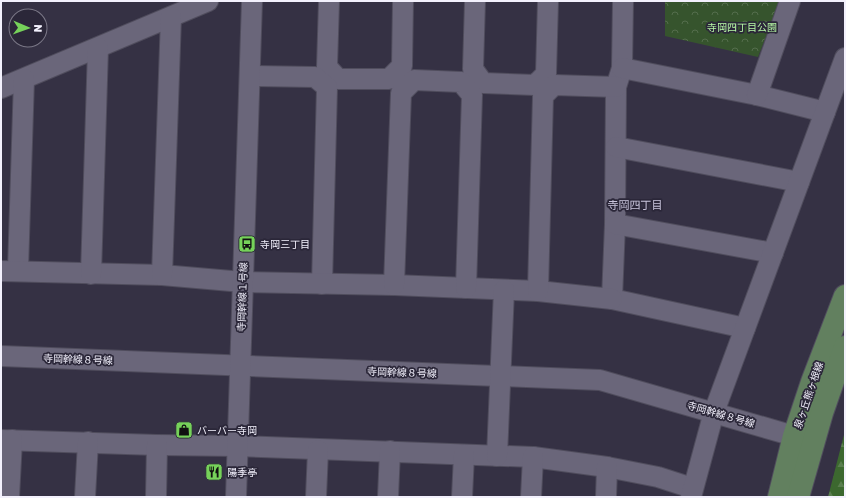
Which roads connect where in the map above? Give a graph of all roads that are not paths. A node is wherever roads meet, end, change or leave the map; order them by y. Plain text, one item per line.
1 (208, 1) edge
2 (252, 1) edge
3 (329, 1) edge
4 (403, 1) edge
5 (475, 1) edge
6 (548, 1) edge
7 (623, 1) edge
8 (790, 1) edge
9 (171, 17) junction
10 (98, 48) junction
11 (845, 58) edge
12 (622, 68) junction
13 (250, 76) junction
14 (24, 79) junction
15 (616, 87) junction
16 (1, 88) edge
17 (757, 95) junction
18 (825, 112) junction
19 (616, 147) junction
20 (799, 182) junction
21 (615, 224) junction
22 (772, 253) junction
23 (10, 271) edge
24 (91, 274) junction
25 (162, 275) junction
26 (243, 282) junction
27 (322, 284) junction
28 (394, 285) junction
29 (466, 288) junction
30 (504, 290) junction
31 (538, 292) junction
32 (845, 296) edge
33 (612, 299) junction
34 (745, 328) junction
35 (845, 347) edge
36 (1, 356) edge
37 (240, 365) junction
38 (500, 376) junction
39 (714, 412) junction
40 (794, 436) junction
41 (6, 440) edge
42 (88, 442) junction
43 (157, 445) junction
44 (237, 446) junction
45 (318, 450) junction
46 (390, 451) junction
47 (464, 455) junction
48 (497, 456) junction
49 (533, 457) junction
50 (607, 467) junction
51 (691, 492) edge
52 (9, 497) edge
53 (85, 497) edge
54 (156, 497) edge
55 (236, 497) edge
56 (316, 497) edge
57 (388, 497) edge
58 (462, 497) edge
59 (531, 497) edge
60 (606, 497) edge
61 (779, 497) edge
62 (798, 497) edge

1 - 9 street
2 - 13 street, 寺岡幹線１号線
3 - 4 street
5 - 6 street
7 - 12 street
8 - 17 street
9 - 10 street
9 - 25 street
10 - 14 street
10 - 24 street
11 - 18 street
12 - 15 street
12 - 17 street
13 - 26 street, 寺岡幹線１号線
13 - 27 street
14 - 16 street
14 - 23 street
15 - 19 street
15 - 31 street
17 - 18 street
18 - 20 street
19 - 20 street
19 - 21 street
20 - 22 street
21 - 22 street
21 - 33 street
22 - 34 street
23 - 24 street
24 - 25 street
25 - 26 street
26 - 27 street
26 - 37 street, 寺岡幹線１号線
27 - 28 street
28 - 29 street
28 - 29 street
29 - 30 street
30 - 31 street
30 - 38 street
31 - 33 street
32 - 40 main road, 泉ヶ丘熊ヶ根線
33 - 34 street
34 - 39 street
35 - 62 main road, 泉ヶ丘熊ヶ根線
36 - 37 street, 寺岡幹線８号線
37 - 38 street, 寺岡幹線８号線
37 - 44 street, 寺岡幹線１号線
38 - 39 street, 寺岡幹線８号線
38 - 48 street
39 - 40 street, 寺岡幹線８号線
39 - 51 street
40 - 61 main road, 泉ヶ丘熊ヶ根線
41 - 42 street
41 - 52 street
42 - 43 street
42 - 53 street
43 - 44 street
43 - 54 street
44 - 45 street
44 - 55 street, 寺岡幹線１号線
45 - 46 street
45 - 56 street
46 - 47 street
46 - 57 street
47 - 48 street
47 - 58 street
48 - 49 street
49 - 50 street
49 - 59 street
50 - 51 street
50 - 60 street

